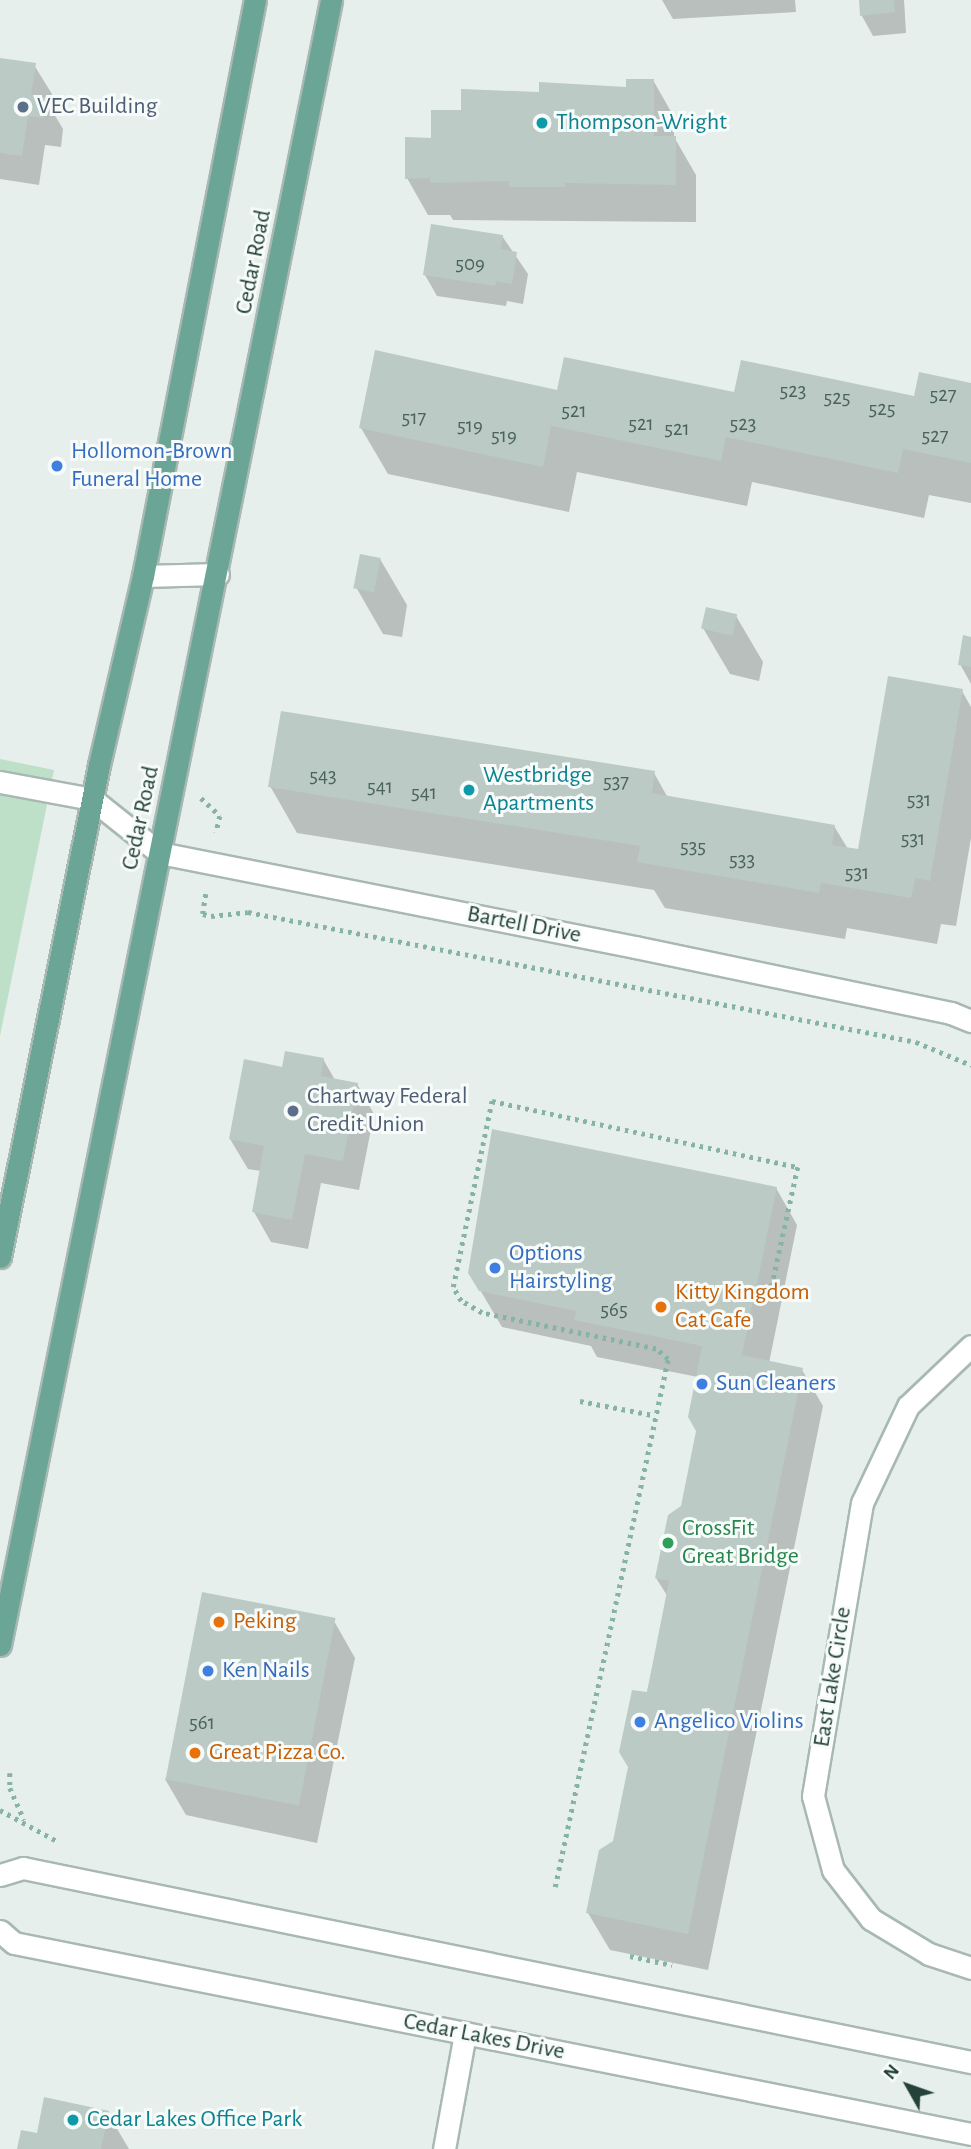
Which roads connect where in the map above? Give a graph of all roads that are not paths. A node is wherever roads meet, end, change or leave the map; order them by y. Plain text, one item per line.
1 (255, 0) edge
2 (331, 0) edge
3 (218, 574) junction
4 (143, 576) junction
5 (0, 782) edge
6 (92, 799) junction
7 (160, 853) junction
8 (971, 1021) edge
9 (0, 1256) edge
10 (971, 1346) edge
11 (0, 1645) edge
12 (0, 1875) edge
13 (0, 1931) edge
14 (971, 1968) edge
15 (465, 2033) junction
16 (971, 2062) edge
17 (971, 2134) edge
18 (444, 2149) edge

1 - 4 main road, Cedar Road
2 - 3 main road, Cedar Road
3 - 4 street
3 - 7 main road, Cedar Road
4 - 6 main road, Cedar Road
5 - 6 street
6 - 7 street, Bartell Drive
6 - 9 main road, Cedar Road
7 - 8 street, Bartell Drive
7 - 11 main road, Cedar Road
10 - 14 street, East Lake Circle
12 - 16 street
13 - 15 street, Cedar Lakes Drive
15 - 17 street, Cedar Lakes Drive
15 - 18 street

